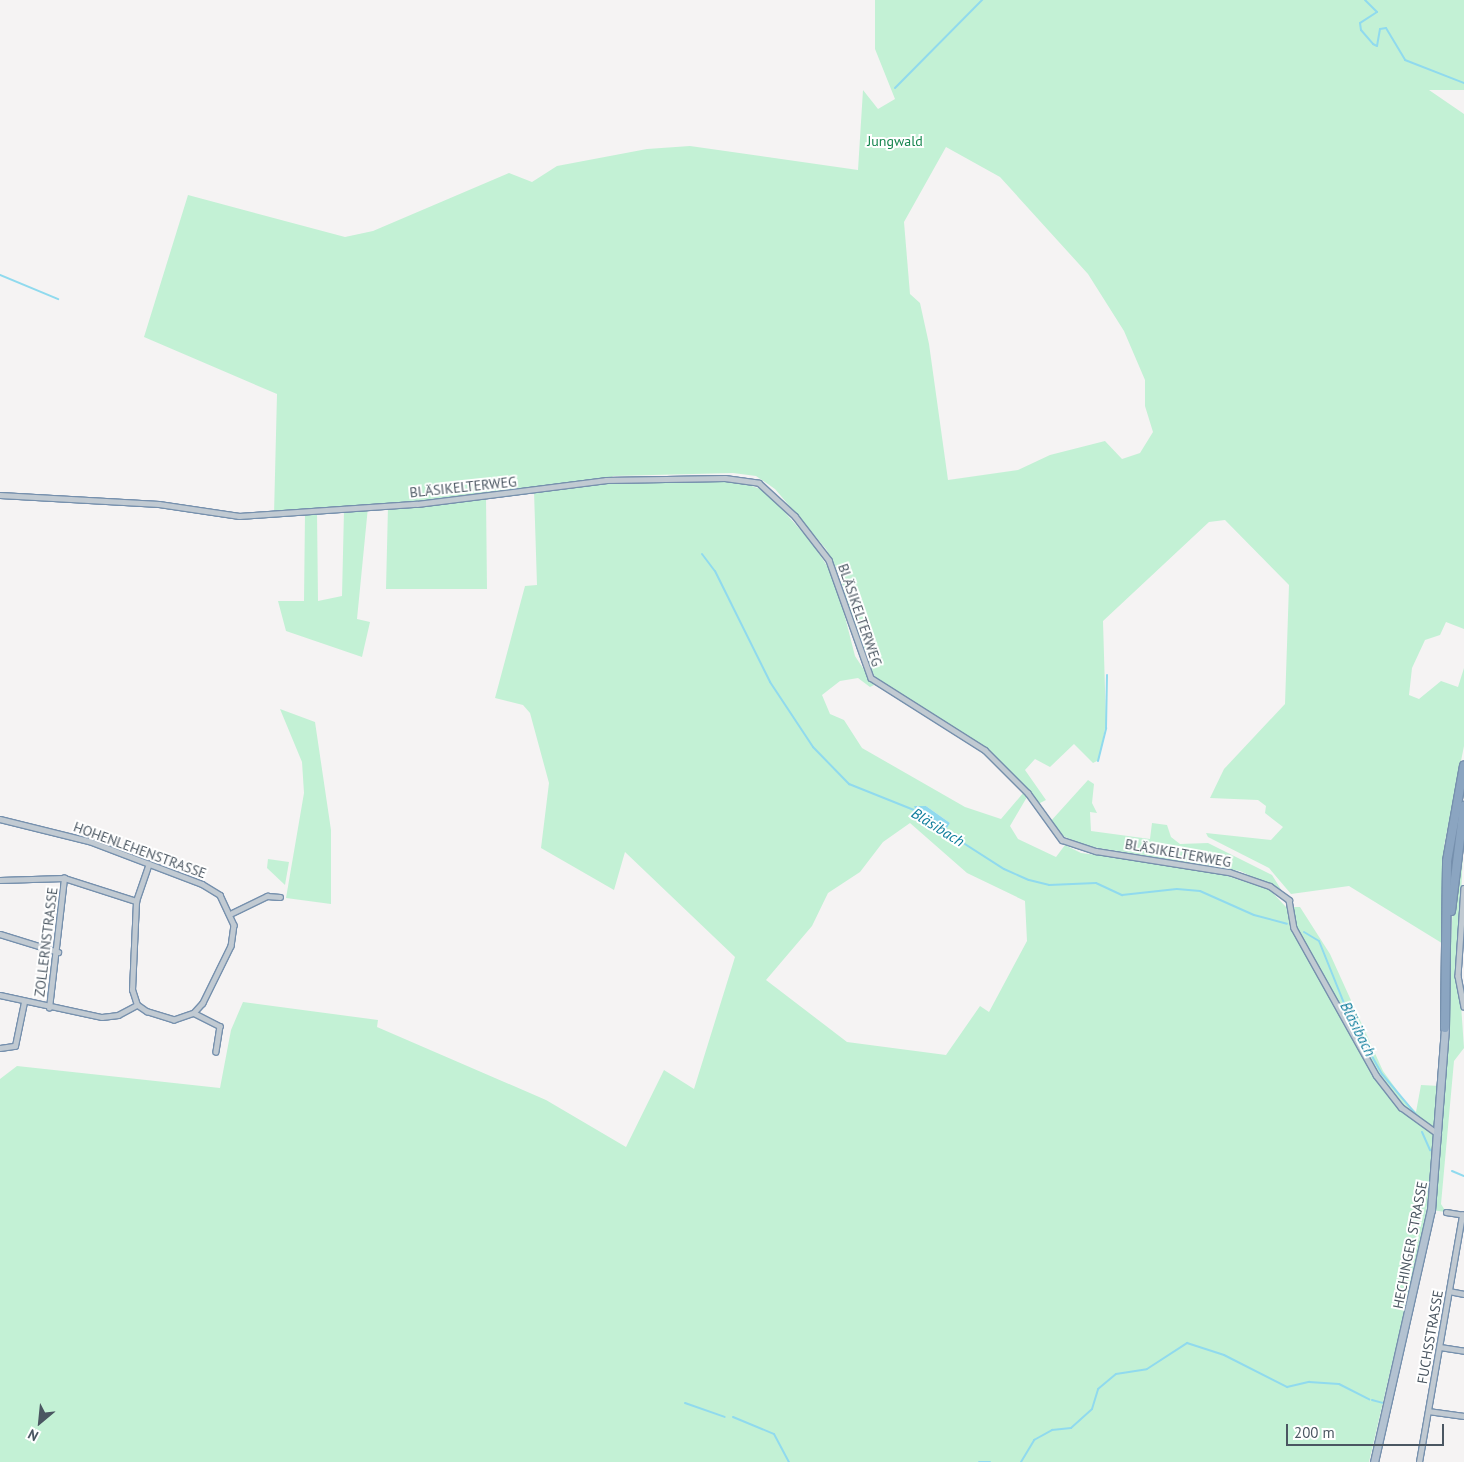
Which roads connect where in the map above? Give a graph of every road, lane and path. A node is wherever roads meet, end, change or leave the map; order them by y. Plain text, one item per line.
1 (0, 495) edge
2 (1464, 766) edge
3 (1464, 806) edge
4 (0, 818) edge
5 (149, 864) junction
6 (64, 878) junction
7 (0, 880) edge
8 (1464, 888) edge
9 (280, 897) dead end
10 (136, 902) junction
11 (232, 913) junction
12 (0, 934) edge
13 (58, 952) junction
14 (0, 995) edge
15 (24, 1002) junction
16 (137, 1005) junction
17 (1464, 1006) edge
18 (49, 1008) junction
19 (194, 1013) junction
20 (1445, 1028) junction
21 (0, 1048) edge
22 (216, 1052) dead end
23 (1440, 1135) junction
24 (1446, 1212) dead end
25 (1463, 1215) edge
26 (1449, 1291) junction
27 (1464, 1294) edge
28 (1440, 1347) junction
29 (1464, 1351) edge
30 (1428, 1410) junction
31 (1464, 1416) edge
32 (1374, 1462) edge
33 (1419, 1462) edge

1 - 23 street, BLÄSIKELTERWEG
2 - 20 highway
3 - 20 highway
4 - 5 street, HOHENLEHENSTRASSE
5 - 10 street
5 - 11 street, HOHENLEHENSTRASSE
6 - 7 street
6 - 10 street
6 - 13 street, ZOLLERNSTRASSE
8 - 17 street
9 - 11 street
10 - 16 street
11 - 19 street
12 - 13 street
13 - 18 street, ZOLLERNSTRASSE
14 - 15 street
15 - 18 street
15 - 21 street
16 - 18 street
16 - 19 street
19 - 22 street
20 - 23 main road, HECHINGER STRASSE
23 - 32 main road, HECHINGER STRASSE
24 - 25 street
25 - 26 street, FUCHSSTRASSE
26 - 27 street
26 - 28 street, FUCHSSTRASSE
28 - 29 street
28 - 30 street, FUCHSSTRASSE
30 - 31 street
30 - 33 street, FUCHSSTRASSE

